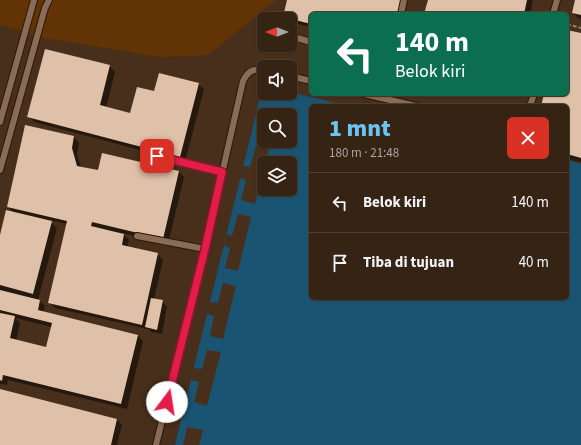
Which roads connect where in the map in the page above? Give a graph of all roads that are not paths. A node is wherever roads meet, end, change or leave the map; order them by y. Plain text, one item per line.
1 (34, 0) edge
2 (48, 0) edge
3 (404, 0) edge
4 (557, 0) edge
5 (401, 12) edge
6 (554, 12) edge
7 (297, 38) edge
8 (309, 41) edge
9 (17, 59) junction
10 (30, 62) junction
11 (257, 69) edge
12 (297, 78) edge
13 (309, 81) edge
14 (380, 96) edge
15 (409, 104) edge
16 (0, 122) edge
17 (157, 156) dead end
18 (0, 170) edge
19 (222, 172) junction
20 (137, 236) dead end
21 (205, 249) junction
22 (156, 445) edge

1 - 9 lane
2 - 10 lane
3 - 5 lane
4 - 6 lane
7 - 8 lane
9 - 10 lane
9 - 16 lane
10 - 18 lane
11 - 19 lane
12 - 13 lane
14 - 15 lane
17 - 19 lane
19 - 21 lane
20 - 21 lane
21 - 22 lane

